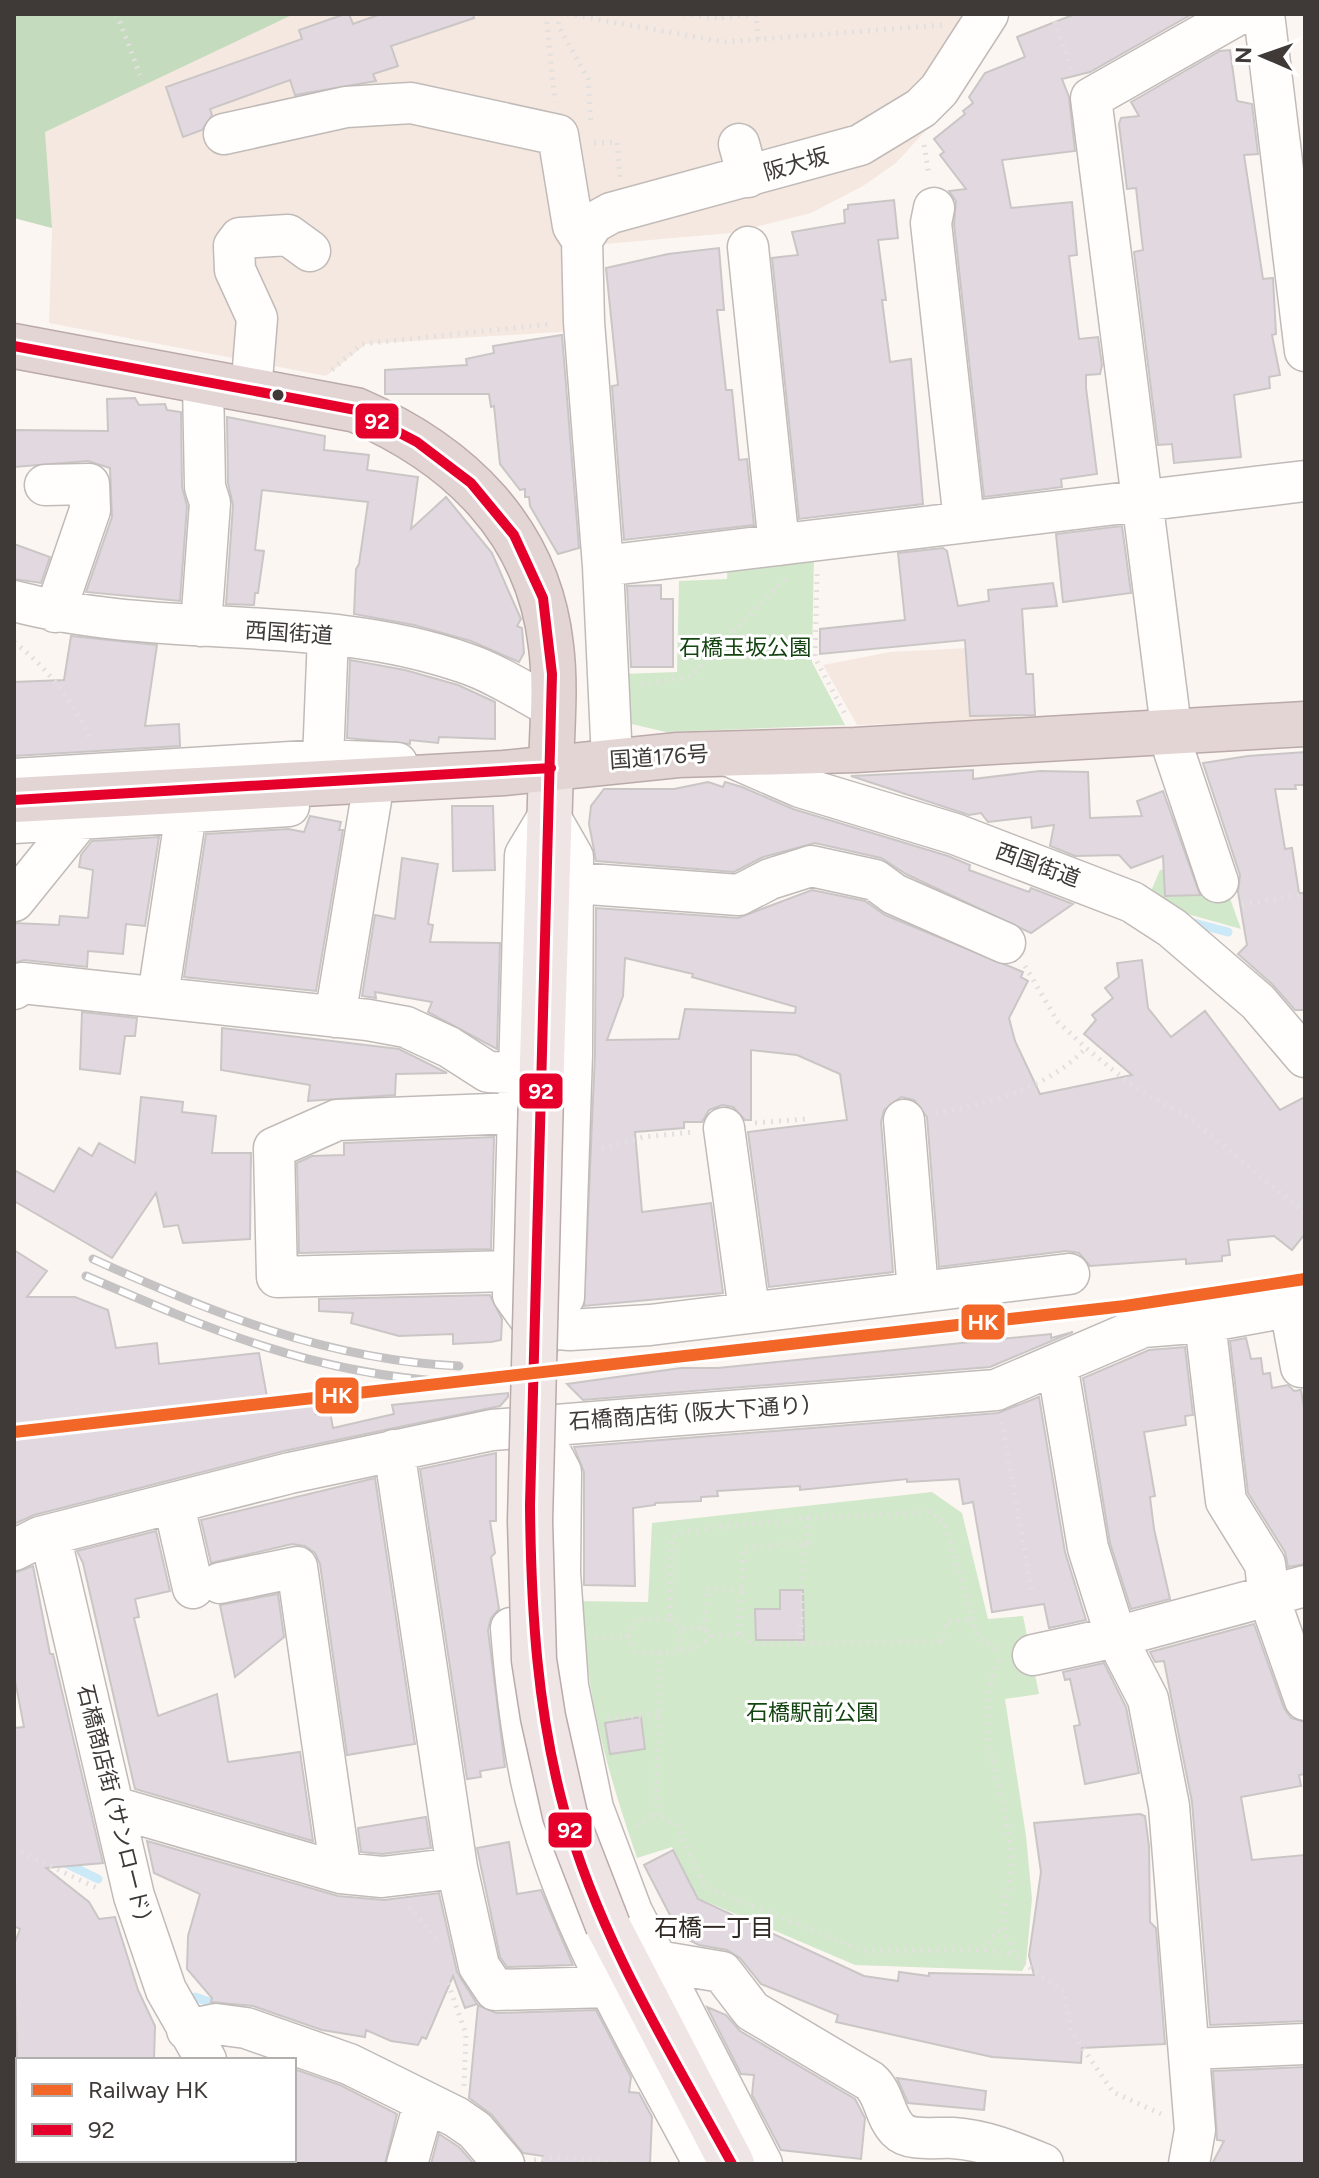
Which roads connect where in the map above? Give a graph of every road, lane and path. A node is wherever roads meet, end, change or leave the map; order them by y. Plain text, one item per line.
1 (117, 14) edge
2 (546, 14) edge
3 (560, 14) edge
4 (567, 14) edge
5 (683, 14) edge
6 (758, 14) edge
7 (1052, 14) edge
8 (1239, 14) edge
9 (1264, 14) edge
10 (718, 16) edge
11 (986, 18) edge
12 (758, 39) junction
13 (140, 75) dead end
14 (1091, 98) junction
15 (880, 124) junction
16 (224, 134) dead end
17 (558, 135) junction
18 (934, 208) joint
19 (622, 210) junction
20 (748, 247) dead end
21 (582, 250) junction
22 (310, 251) dead end
23 (584, 322) junction
24 (14, 346) edge
25 (1305, 351) edge
26 (326, 376) dead end
27 (203, 383) junction
28 (251, 392) junction
29 (1305, 481) edge
30 (45, 485) dead end
31 (1141, 499) junction
32 (964, 521) junction
33 (818, 541) junction
34 (785, 559) junction
35 (603, 566) junction
36 (14, 601) edge
37 (58, 603) junction
38 (202, 616) junction
39 (328, 636) junction
40 (14, 642) edge
41 (609, 688) junction
42 (552, 707) junction
43 (1305, 724) edge
44 (852, 727) dead end
45 (1172, 732) junction
46 (722, 753) junction
47 (323, 760) junction
48 (612, 760) junction
49 (551, 768) junction
50 (107, 773) junction
51 (438, 775) junction
52 (14, 779) edge
53 (14, 800) edge
54 (371, 800) junction
55 (186, 813) junction
56 (549, 815) junction
57 (81, 818) junction
58 (14, 823) edge
59 (575, 883) junction
60 (1229, 894) joint
61 (1305, 894) edge
62 (14, 901) edge
63 (1005, 943) joint
64 (14, 989) edge
65 (158, 996) junction
66 (335, 1017) junction
67 (1086, 1048) junction
68 (1305, 1057) edge
69 (525, 1094) junction
70 (805, 1119) dead end
71 (904, 1120) joint
72 (724, 1128) junction
73 (569, 1155) junction
74 (1305, 1213) edge
75 (513, 1271) junction
76 (1069, 1274) dead end
77 (918, 1291) junction
78 (1298, 1306) edge
79 (749, 1310) junction
80 (1205, 1322) junction
81 (542, 1326) junction
82 (1057, 1364) junction
83 (1301, 1367) dead end
84 (996, 1390) junction
85 (536, 1425) junction
86 (394, 1450) junction
87 (514, 1499) junction
88 (561, 1500) junction
89 (174, 1505) junction
90 (808, 1518) junction
91 (35, 1540) edge
92 (802, 1543) junction
93 (742, 1590) junction
94 (1287, 1592) edge
95 (1032, 1594) dead end
96 (670, 1619) junction
97 (971, 1619) junction
98 (680, 1628) junction
99 (704, 1628) junction
100 (740, 1634) junction
101 (712, 1636) junction
102 (627, 1637) junction
103 (1116, 1637) junction
104 (801, 1643) junction
105 (575, 1644) junction
106 (680, 1649) junction
107 (660, 1653) junction
108 (1033, 1655) dead end
109 (513, 1656) junction
110 (1305, 1700) edge
111 (658, 1714) junction
112 (596, 1719) dead end
113 (114, 1807) junction
114 (14, 1849) edge
115 (457, 1868) junction
116 (614, 1869) junction
117 (341, 1873) junction
118 (382, 1877) junction
119 (565, 1888) junction
120 (103, 1891) dead end
121 (1005, 1931) junction
122 (984, 1950) junction
123 (440, 1952) dead end
124 (1015, 1955) junction
125 (657, 1961) junction
126 (446, 1976) dead end
127 (610, 1987) junction
128 (1305, 2044) edge
129 (196, 2045) edge
130 (1190, 2049) junction
131 (440, 2111) junction
132 (1192, 2147) edge
133 (407, 2164) edge
134 (504, 2164) edge
135 (632, 2164) edge
136 (704, 2164) edge
137 (732, 2164) edge
138 (762, 2164) edge
139 (1043, 2164) edge

1 - 13 path
2 - 17 path
3 - 19 path
4 - 12 path
5 - 10 path
6 - 10 path
6 - 12 path
7 - 14 path
8 - 14 street
9 - 25 street
11 - 12 path
11 - 15 street, 阪大坂
14 - 31 street
15 - 18 path
15 - 19 street, 阪大坂
16 - 17 street
17 - 21 street
18 - 32 street
19 - 21 street, 阪大坂
20 - 34 street
21 - 23 street
22 - 28 street
23 - 26 path
23 - 35 street
24 - 27 highway
27 - 28 highway
27 - 38 street
28 - 42 highway
29 - 31 street
30 - 37 street
31 - 32 street
31 - 45 street
32 - 33 street
33 - 34 street
33 - 44 path
34 - 35 street
34 - 41 path
35 - 41 street
36 - 37 street, 西国街道
37 - 38 street, 西国街道
38 - 39 street, 西国街道
39 - 42 street, 西国街道
39 - 47 street
40 - 50 path
41 - 48 street
42 - 49 highway
43 - 45 highway, 国道176号
45 - 46 highway, 国道176号
45 - 60 street
46 - 48 highway, 国道176号
46 - 68 street, 西国街道
47 - 50 street
47 - 51 street
48 - 49 highway, 国道176号
49 - 51 highway, 国道176号
49 - 56 main road
50 - 52 street
51 - 53 highway, 国道176号
51 - 54 street
54 - 55 street
54 - 66 street
55 - 57 street
55 - 65 street
56 - 59 street
56 - 69 main road
57 - 58 street
57 - 62 street
59 - 63 street
59 - 73 street
60 - 61 path
63 - 67 path
64 - 65 street
65 - 66 street
66 - 69 street
67 - 71 path
67 - 74 path
69 - 75 street
69 - 75 street
69 - 137 main road, bridge
70 - 72 path
71 - 77 street
72 - 73 path
72 - 79 street
73 - 81 street
75 - 81 street
76 - 77 street
77 - 79 street
78 - 80 street, 石橋商店街 (阪大下通り)
78 - 83 street
79 - 81 street
80 - 82 street, 石橋商店街 (阪大下通り)
80 - 94 street
81 - 85 street
82 - 84 street, 石橋商店街 (阪大下通り)
82 - 103 street
84 - 85 street, 石橋商店街 (阪大下通り)
84 - 95 path
85 - 86 street, 石橋商店街 (阪大下通り)
85 - 87 street
85 - 88 street
86 - 89 street, 石橋商店街 (阪大下通り)
86 - 115 street
87 - 88 street
87 - 109 street
88 - 105 street
89 - 91 street, 石橋商店街 (阪大下通り)
89 - 117 street
90 - 92 path
90 - 96 path
90 - 97 path
91 - 113 street, 石橋商店街 (サンロード)
92 - 93 path
92 - 104 path
93 - 99 path
93 - 100 path
94 - 103 street
94 - 110 street
96 - 98 path
96 - 102 path
97 - 104 path
97 - 121 path
98 - 99 path
98 - 106 path
99 - 101 path
100 - 101 path
100 - 104 path
101 - 106 path
102 - 105 path
102 - 107 path
103 - 108 street
103 - 130 street
105 - 109 street
105 - 116 street
106 - 107 path
107 - 111 path
109 - 119 street
111 - 112 path
111 - 122 path
113 - 117 street
113 - 129 street, 石橋商店街 (サンロード)
114 - 120 path
115 - 118 street
115 - 127 street
116 - 119 street
116 - 125 street
117 - 118 street
118 - 123 path
119 - 127 street
121 - 122 path
121 - 124 path
122 - 124 path
124 - 132 path
125 - 138 street
125 - 139 street
126 - 131 path
127 - 136 street
128 - 130 street
129 - 131 street
130 - 132 street
131 - 133 street
131 - 134 street
134 - 135 path

